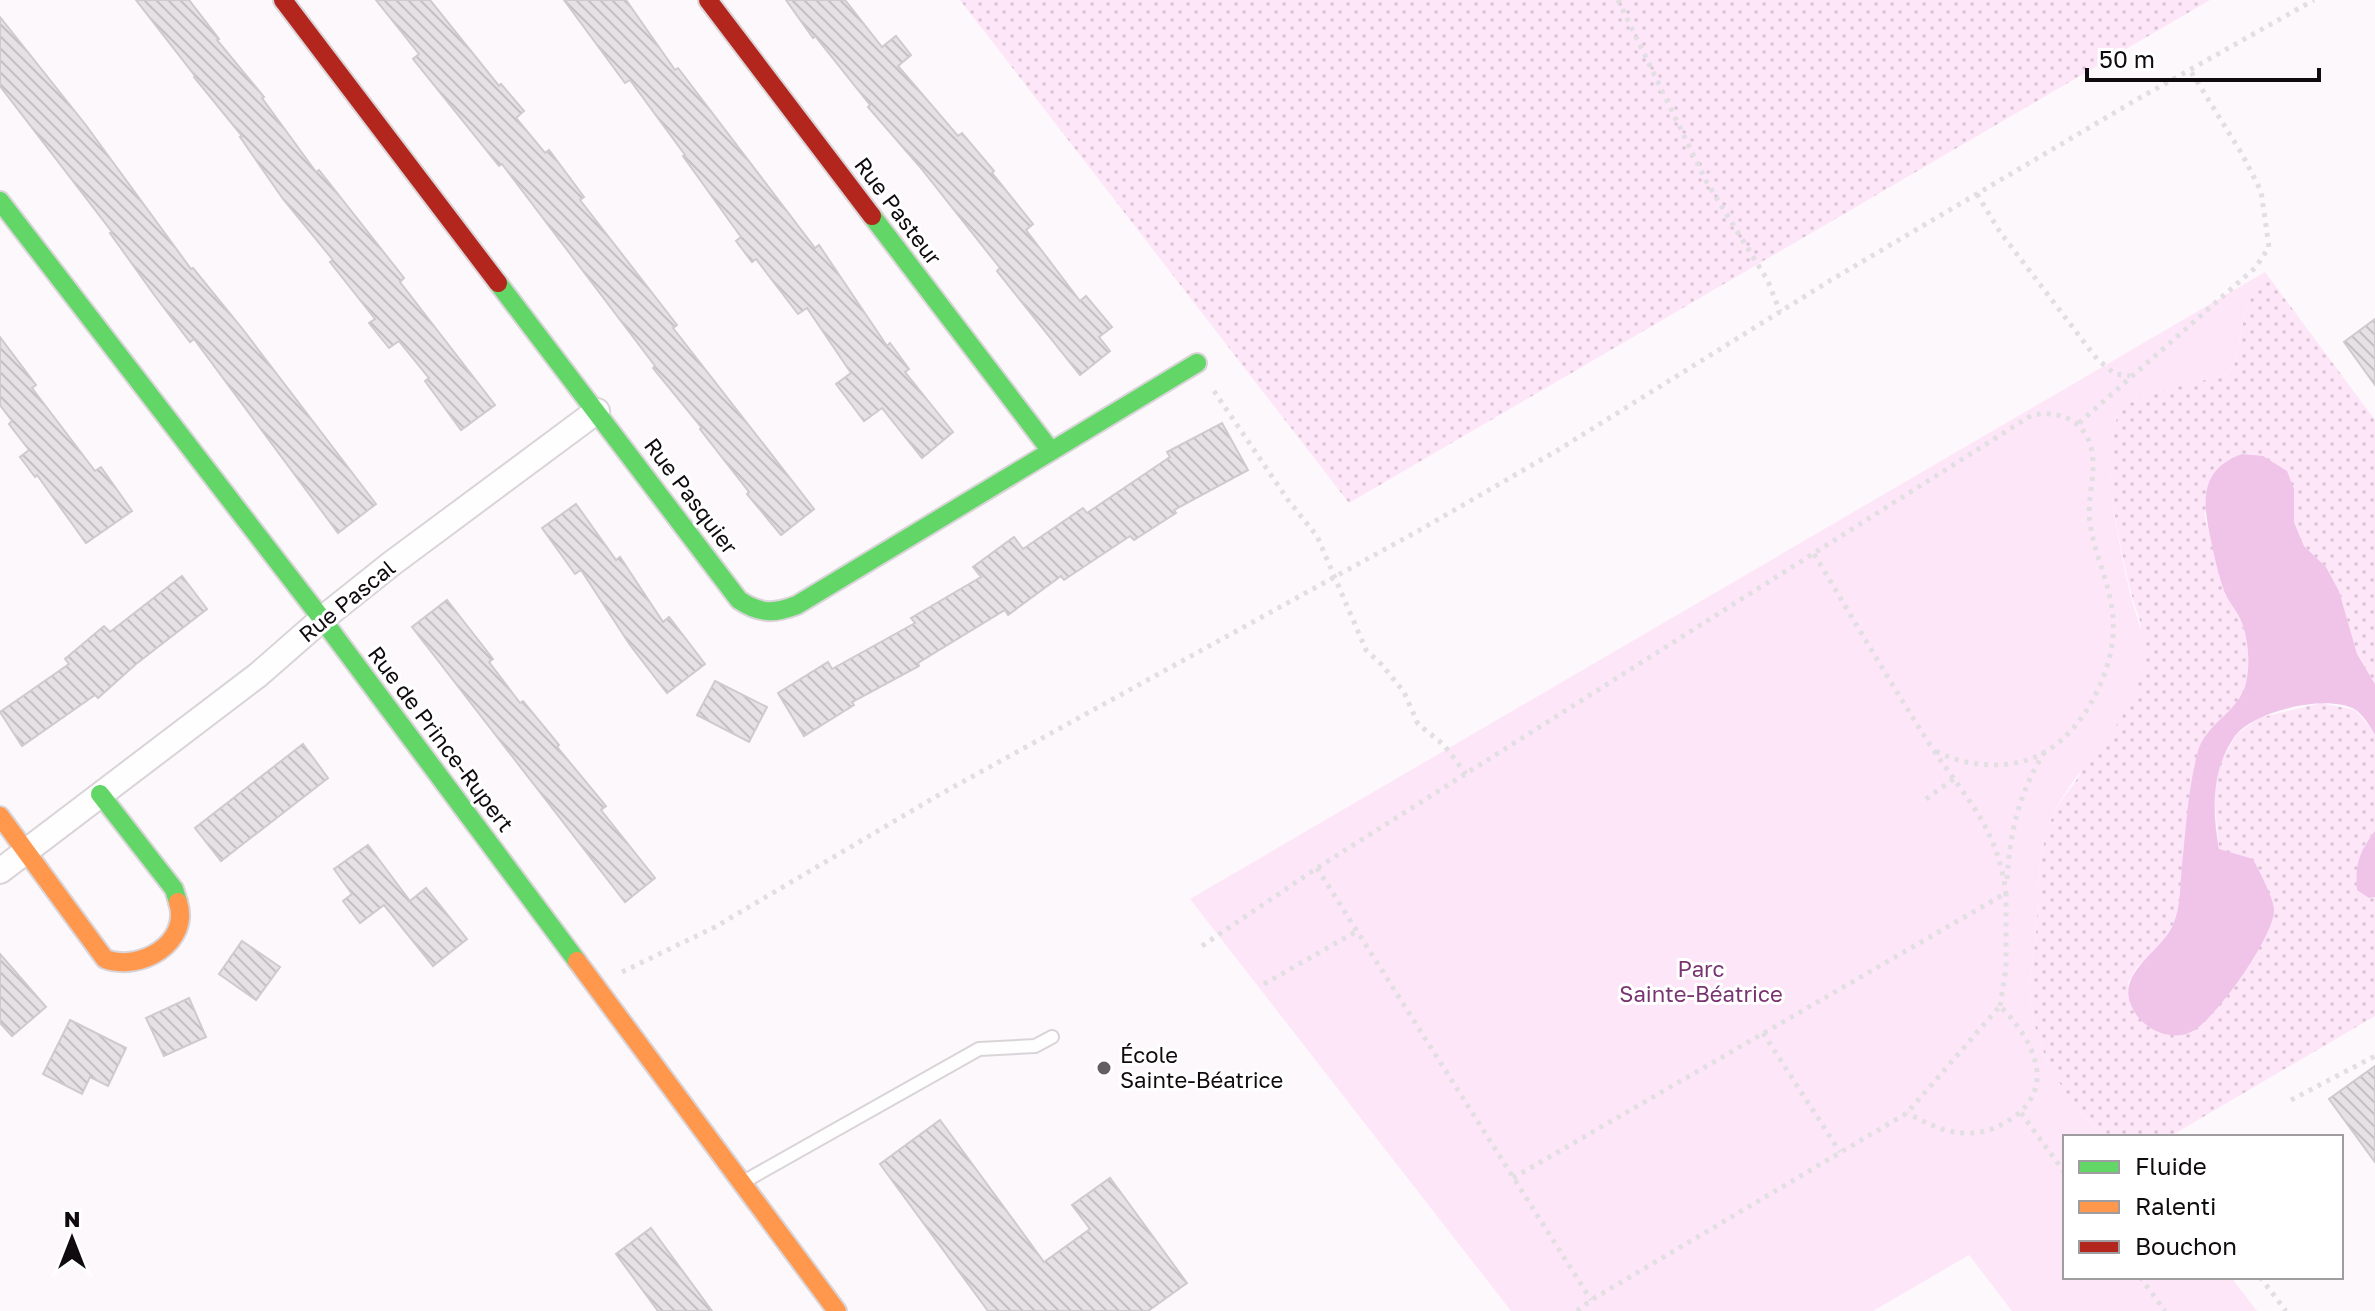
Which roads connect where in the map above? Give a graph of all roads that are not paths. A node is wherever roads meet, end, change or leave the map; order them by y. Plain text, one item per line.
1 (283, 0) edge
2 (708, 0) edge
3 (0, 201) edge
4 (1197, 363) road end
5 (597, 411) junction
6 (1051, 451) junction
7 (322, 619) junction
8 (100, 794) junction
9 (0, 816) edge
10 (27, 851) junction
11 (0, 871) edge
12 (1052, 1037) dead end
13 (742, 1183) junction
14 (837, 1311) edge

1 - 5 street, Rue Pasquier
2 - 6 street, Rue Pasteur
3 - 7 street, Rue de Prince-Rupert
4 - 6 street, Rue Pasquier
5 - 6 street, Rue Pasquier
5 - 7 street, Rue Pascal
7 - 8 street, Rue Pascal
7 - 13 street, Rue de Prince-Rupert
8 - 10 street, Rue Pascal
8 - 10 street
9 - 10 street
10 - 11 street, Rue Pascal
12 - 13 lane
13 - 14 street, Rue de Prince-Rupert

